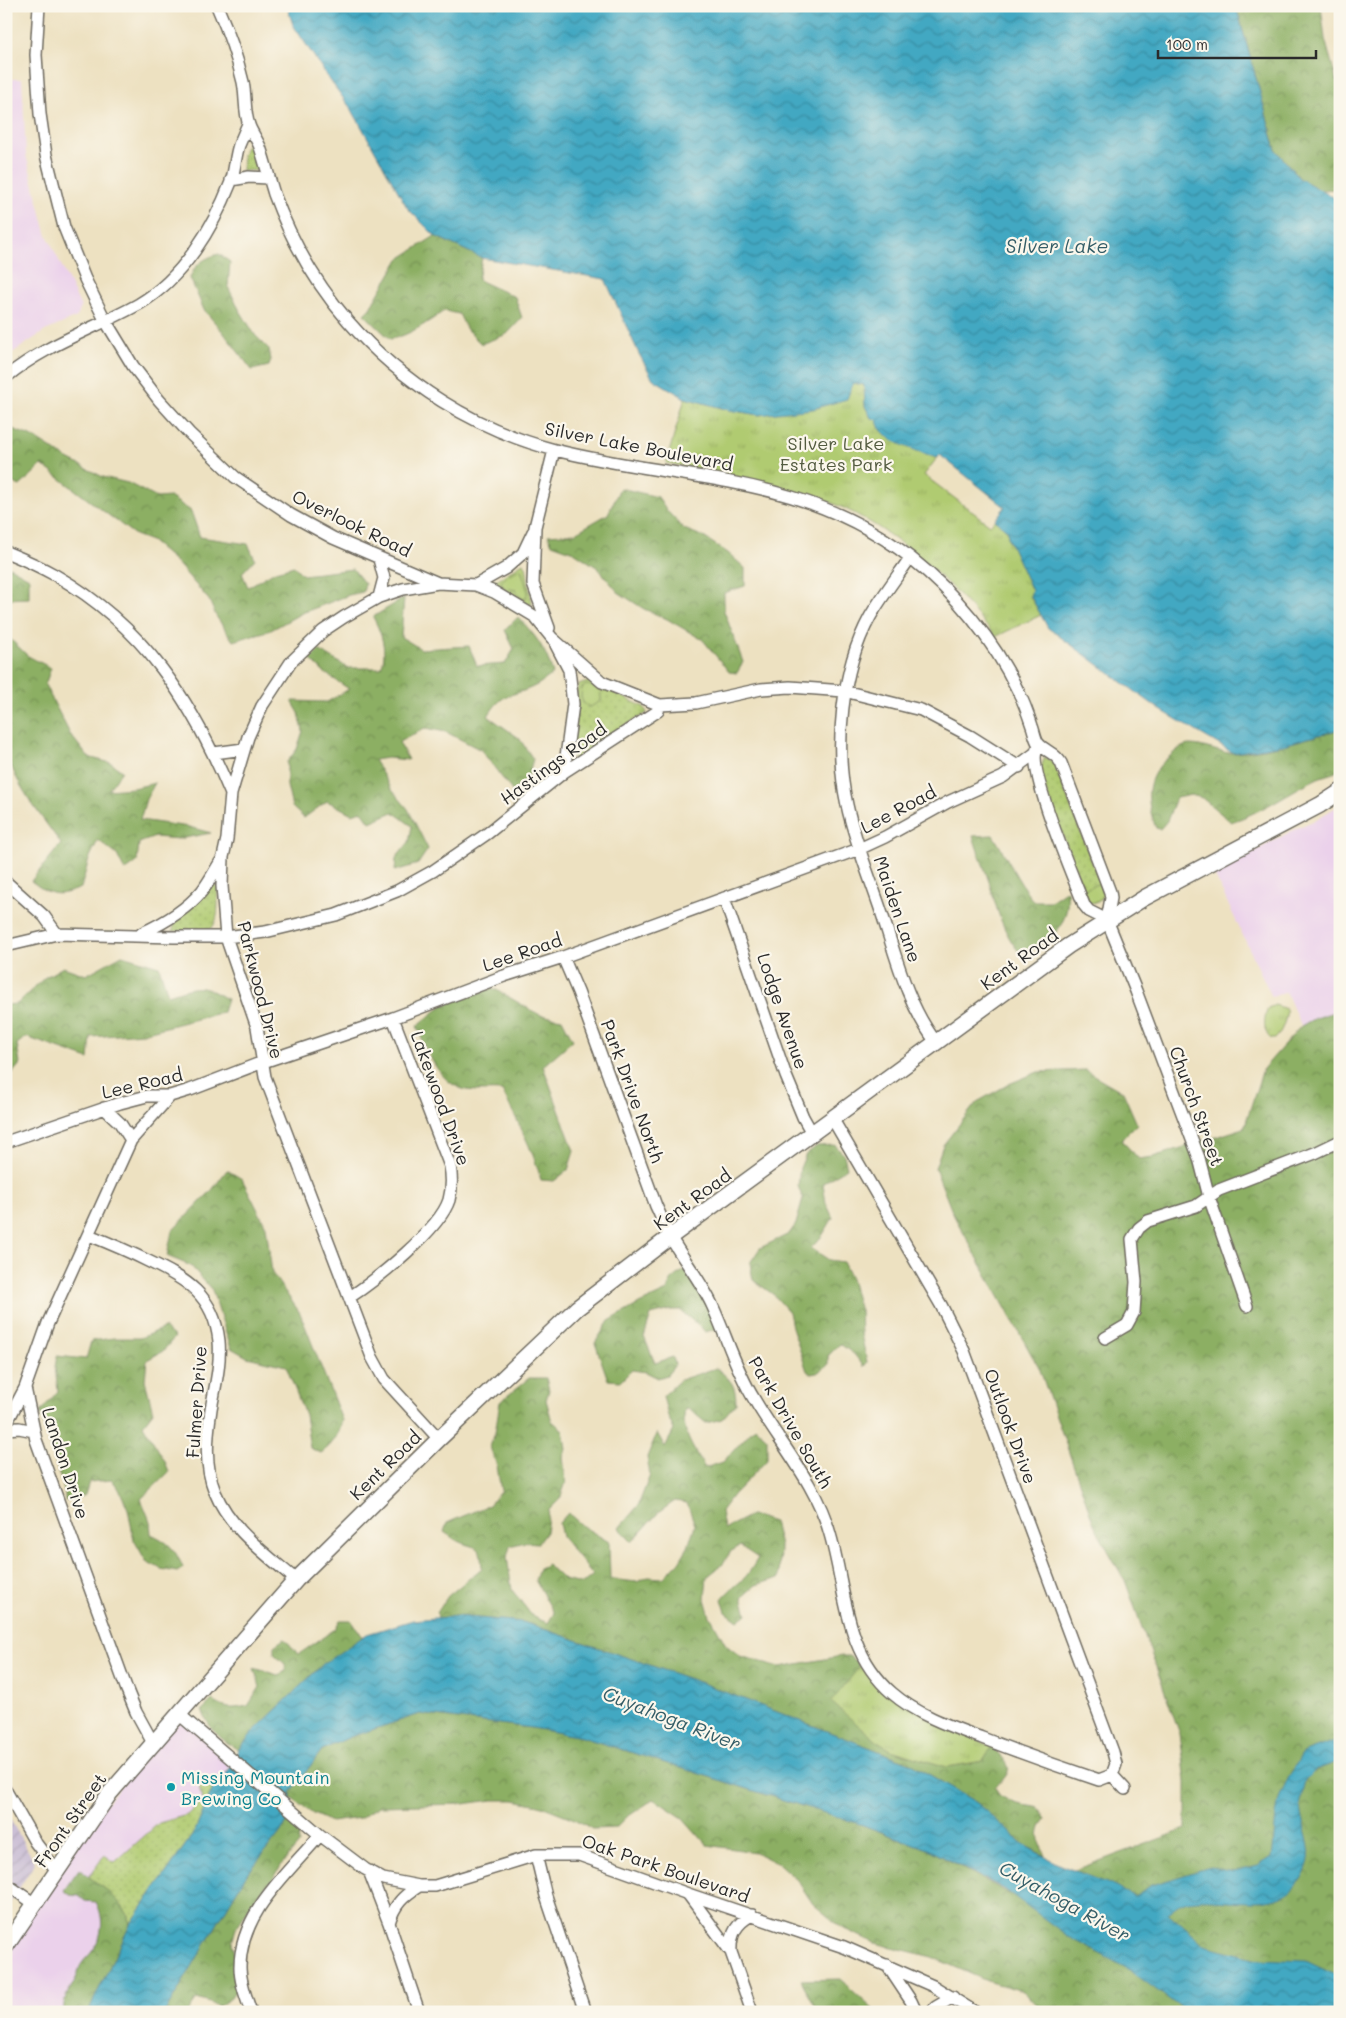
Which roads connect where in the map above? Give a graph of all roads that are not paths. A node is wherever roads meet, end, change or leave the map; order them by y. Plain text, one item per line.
1 (39, 6) edge
2 (217, 6) edge
3 (248, 124) junction
4 (268, 178) junction
5 (231, 180) junction
6 (105, 320) junction
7 (6, 377) edge
8 (554, 450) junction
9 (534, 527) junction
10 (6, 552) edge
11 (910, 558) junction
12 (379, 559) junction
13 (438, 583) junction
14 (476, 585) junction
15 (379, 597) junction
16 (552, 638) junction
17 (844, 691) junction
18 (660, 705) junction
19 (244, 749) junction
20 (1036, 749) junction
21 (214, 753) junction
22 (1019, 767) junction
23 (564, 772) junction
24 (1340, 792) edge
25 (231, 794) junction
26 (859, 849) junction
27 (223, 857) junction
28 (6, 882) edge
29 (724, 898) junction
30 (1107, 920) junction
31 (57, 934) junction
32 (136, 936) junction
33 (226, 937) junction
34 (6, 946) edge
35 (563, 957) junction
36 (393, 1018) junction
37 (936, 1042) junction
38 (263, 1062) junction
39 (170, 1096) junction
40 (104, 1108) junction
41 (832, 1118) junction
42 (812, 1133) junction
43 (132, 1140) junction
44 (1340, 1141) edge
45 (6, 1142) edge
46 (1210, 1197) junction
47 (89, 1235) junction
48 (670, 1237) junction
49 (350, 1297) junction
50 (1247, 1306) dead end
51 (1105, 1338) dead end
52 (25, 1388) junction
53 (6, 1424) edge
54 (6, 1430) edge
55 (34, 1431) junction
56 (439, 1439) junction
57 (296, 1580) junction
58 (180, 1715) junction
59 (153, 1743) junction
60 (1112, 1775) junction
61 (1125, 1789) dead end
62 (6, 1791) edge
63 (320, 1836) junction
64 (536, 1855) junction
65 (57, 1871) junction
66 (368, 1871) junction
67 (6, 1884) edge
68 (419, 1886) junction
69 (688, 1894) junction
70 (35, 1904) junction
71 (752, 1915) junction
72 (389, 1923) junction
73 (6, 1946) edge
74 (731, 1952) junction
75 (887, 1965) junction
76 (953, 1997) junction
77 (251, 2012) edge
78 (418, 2012) edge
79 (585, 2012) edge
80 (752, 2012) edge
81 (916, 2012) edge
82 (931, 2012) edge
83 (975, 2012) edge

1 - 6 street, Overlook Road
2 - 3 street, Silver Lake Boulevard
3 - 4 street, Silver Lake Boulevard
3 - 5 street
4 - 5 street
4 - 8 street, Silver Lake Boulevard
5 - 6 street
6 - 7 street
6 - 12 street, Overlook Road
8 - 9 street
8 - 11 street, Silver Lake Boulevard
9 - 14 street
9 - 16 street
10 - 21 street
11 - 17 street, Maiden Lane
11 - 20 street, Silver Lake Boulevard
12 - 13 street, Overlook Road
12 - 15 street
13 - 14 street, Overlook Road
13 - 15 street, Parkwood Drive
14 - 16 street, Overlook Road
15 - 19 street, Parkwood Drive
16 - 18 street
16 - 23 street
17 - 18 street
17 - 22 street
17 - 26 street, Maiden Lane
18 - 23 street, Hastings Road
19 - 21 street
19 - 25 street, Parkwood Drive
20 - 22 street, Lee Road
20 - 30 street, Silver Lake Boulevard
20 - 30 street
21 - 25 street
22 - 26 street, Lee Road
23 - 33 street, Hastings Road
24 - 30 main road, Kent Road
25 - 27 street, Parkwood Drive
26 - 29 street, Lee Road
26 - 37 street, Maiden Lane
27 - 32 street, Hastings Road
27 - 33 street, Parkwood Drive
28 - 31 street
29 - 35 street, Lee Road
29 - 42 street, Lodge Avenue
30 - 37 main road, Kent Road
30 - 46 street, Church Street
31 - 32 street, Hastings Road
31 - 34 street, Hastings Road
32 - 33 street, Hastings Road
33 - 38 street, Parkwood Drive
35 - 36 street, Lee Road
35 - 48 street, Park Drive North
36 - 38 street, Lee Road
36 - 49 street, Lakewood Drive
37 - 41 main road, Kent Road
38 - 39 street, Lee Road
38 - 49 street, Parkwood Drive
39 - 40 street, Lee Road
39 - 43 street
40 - 43 street
40 - 45 street, Lee Road
41 - 42 main road, Kent Road
41 - 60 street, Outlook Drive
42 - 48 main road, Kent Road
43 - 47 street
44 - 46 street
46 - 50 street, Church Street
46 - 51 street
47 - 52 street
47 - 57 street, Fulmer Drive
48 - 56 main road, Kent Road
48 - 60 street, Park Drive South
49 - 56 street, Parkwood Drive
52 - 53 street
52 - 55 street, Landon Drive
54 - 55 street
55 - 59 street, Landon Drive
56 - 57 main road, Kent Road
57 - 58 main road, Kent Road
58 - 59 main road, Kent Road
58 - 63 street, Oak Park Boulevard
59 - 65 main road, Front Street
60 - 61 street
62 - 65 street
63 - 66 street, Oak Park Boulevard
63 - 77 street
64 - 68 street, Oak Park Boulevard
64 - 69 street, Oak Park Boulevard
64 - 79 street
65 - 70 main road, Front Street
66 - 68 street, Oak Park Boulevard
66 - 72 street
67 - 70 street
68 - 72 street
69 - 71 street, Oak Park Boulevard
69 - 74 street
70 - 73 main road, Front Street
71 - 74 street
71 - 75 street, Oak Park Boulevard
72 - 78 street
74 - 80 street
75 - 76 street, Oak Park Boulevard
75 - 81 street
76 - 82 street
76 - 83 street, Oak Park Boulevard

